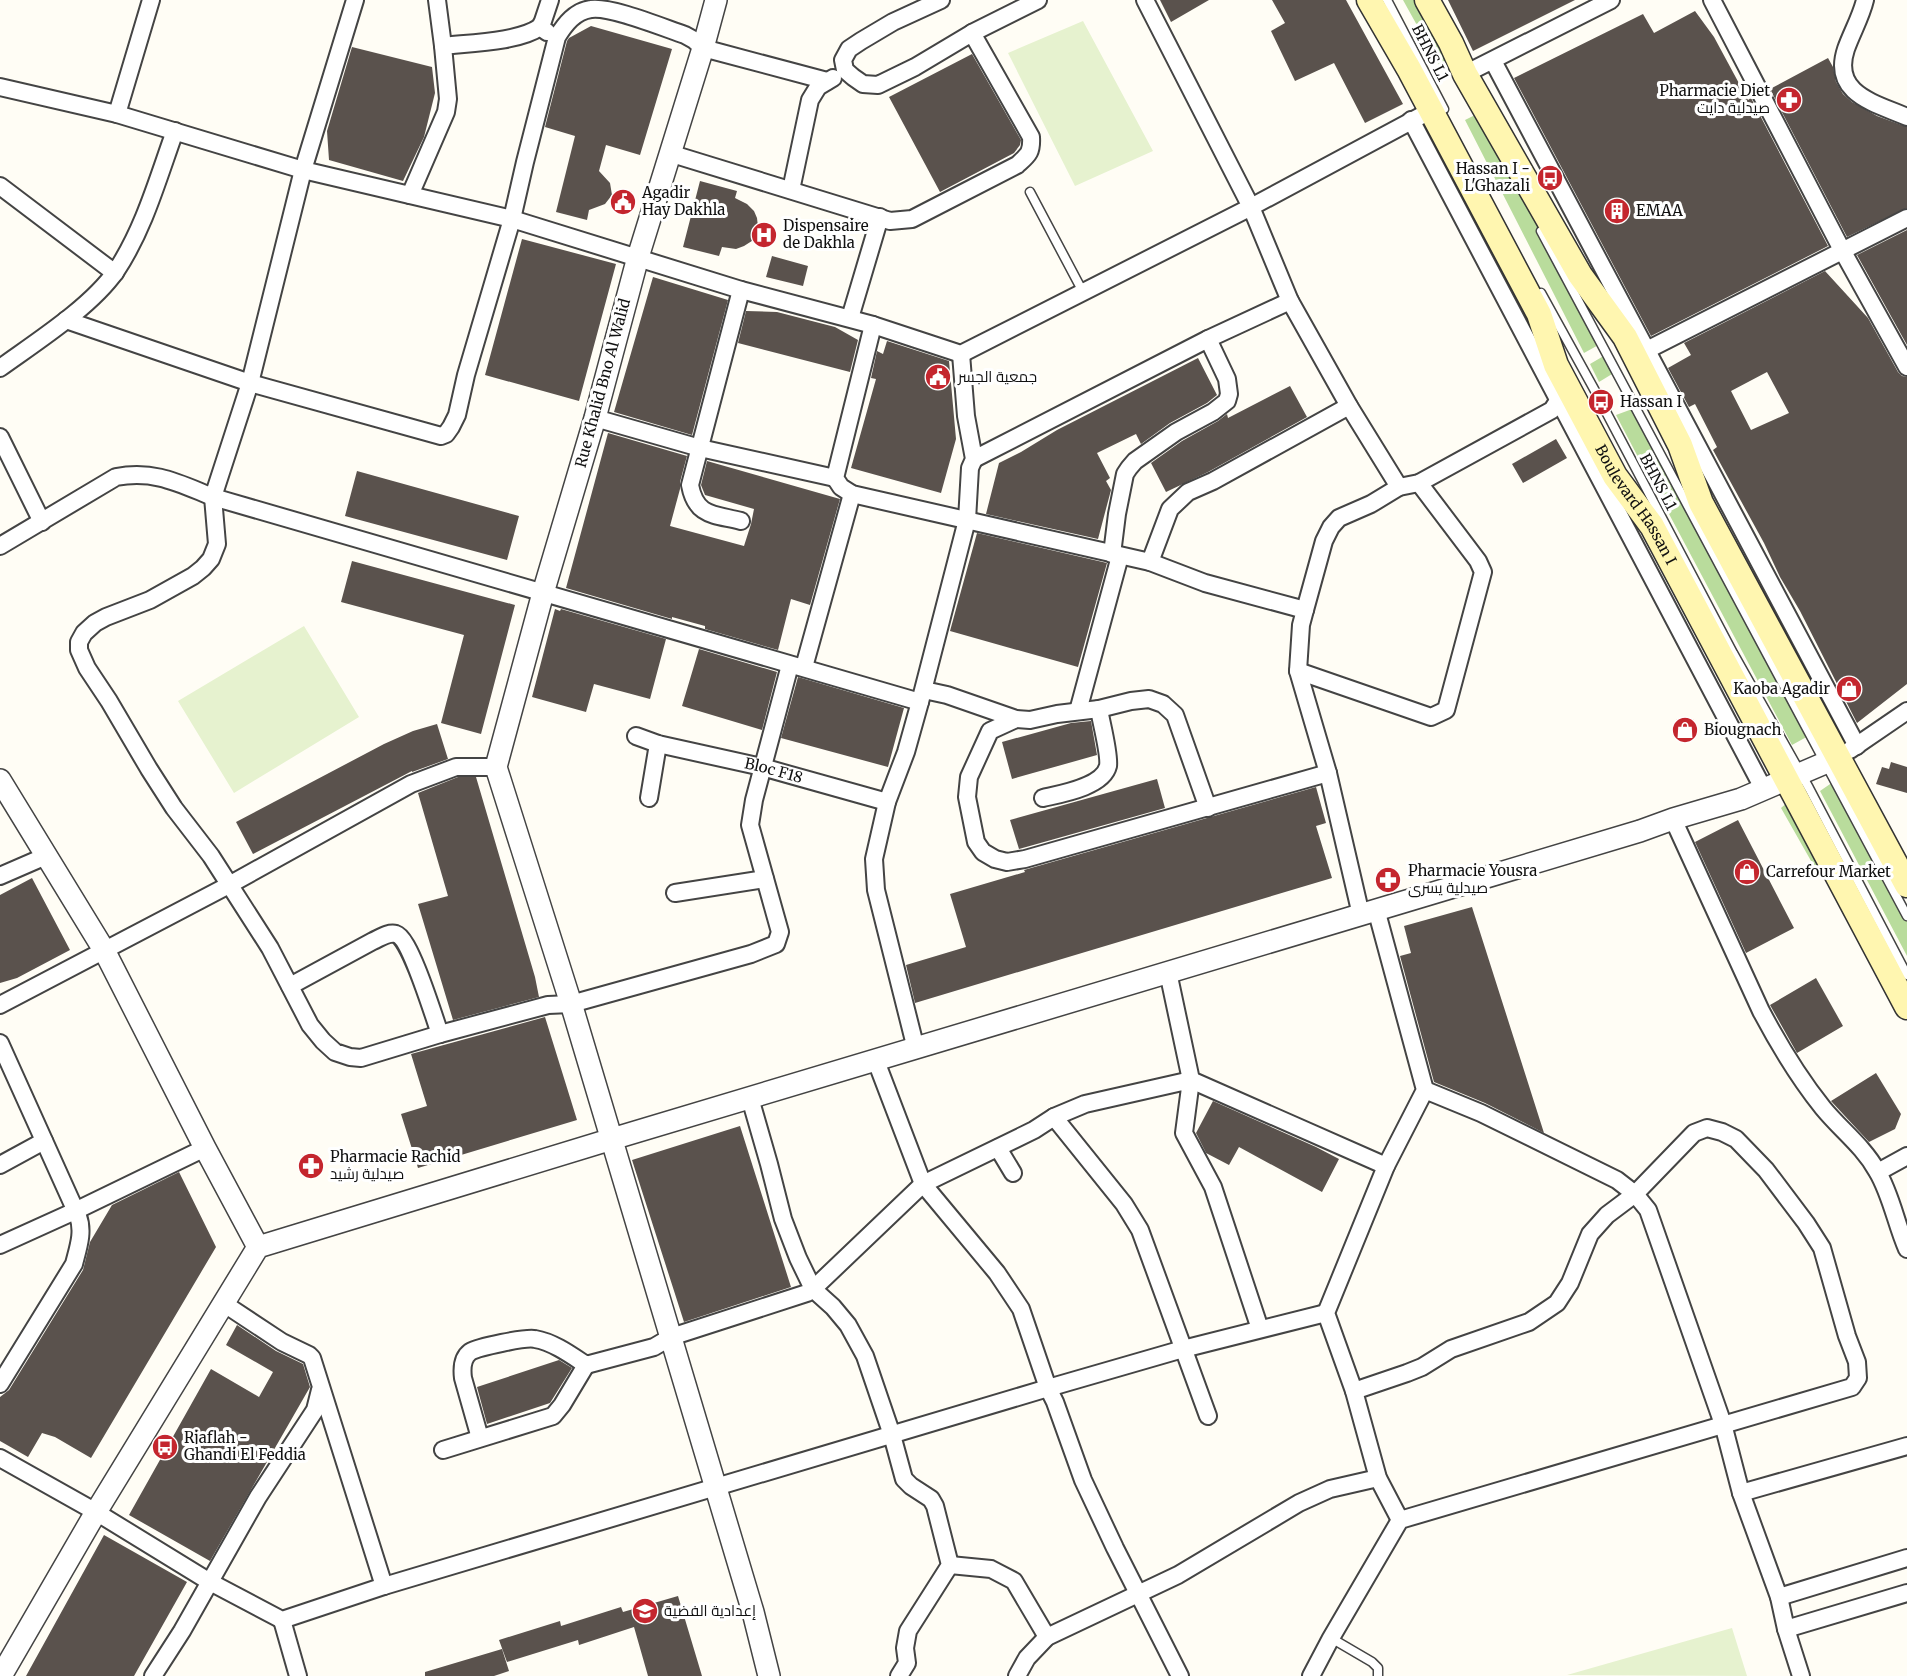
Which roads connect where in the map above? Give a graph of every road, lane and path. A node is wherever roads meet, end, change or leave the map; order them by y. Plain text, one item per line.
1 (151, 0) edge
2 (355, 0) edge
3 (437, 0) edge
4 (549, 0) edge
5 (716, 0) edge
6 (1038, 0) edge
7 (1145, 0) edge
8 (1370, 0) edge
9 (1388, 0) edge
10 (1417, 0) edge
11 (1427, 0) edge
12 (1712, 0) edge
13 (1865, 0) edge
14 (934, 2) edge
15 (1604, 2) edge
16 (540, 27) junction
17 (972, 33) junction
18 (557, 37) junction
19 (1438, 39) dead end
20 (443, 46) junction
21 (703, 48) junction
22 (1443, 49) dead end
23 (1492, 61) junction
24 (845, 70) junction
25 (1465, 74) junction
26 (827, 81) junction
27 (0, 87) edge
28 (117, 114) junction
29 (1430, 116) junction
30 (1907, 117) edge
31 (175, 131) junction
32 (669, 153) junction
33 (1502, 158) dead end
34 (303, 170) junction
35 (0, 186) edge
36 (791, 190) junction
37 (1030, 192) dead end
38 (410, 195) junction
39 (1251, 207) junction
40 (880, 217) junction
41 (1907, 218) edge
42 (512, 219) junction
43 (1536, 221) dead end
44 (1842, 250) junction
45 (638, 257) junction
46 (115, 273) junction
47 (1538, 287) dead end
48 (741, 290) junction
49 (1083, 292) junction
50 (1290, 301) junction
51 (850, 318) junction
52 (66, 320) junction
53 (873, 325) junction
54 (1208, 339) junction
55 (1647, 350) junction
56 (961, 354) junction
57 (1907, 367) edge
58 (0, 368) edge
59 (250, 383) junction
60 (1563, 393) junction
61 (1349, 406) junction
62 (595, 418) junction
63 (0, 437) edge
64 (700, 448) junction
65 (974, 459) junction
66 (1606, 474) junction
67 (835, 478) junction
68 (1419, 483) junction
69 (1400, 487) junction
70 (852, 494) junction
71 (213, 497) junction
72 (967, 520) junction
73 (741, 521) dead end
74 (42, 522) junction
75 (0, 546) edge
76 (1116, 555) junction
77 (1150, 562) junction
78 (543, 593) junction
79 (1305, 610) junction
80 (797, 666) junction
81 (1298, 671) junction
82 (922, 696) junction
83 (1099, 709) junction
84 (1078, 711) junction
85 (1907, 711) edge
86 (1016, 719) junction
87 (636, 736) dead end
88 (658, 744) junction
89 (1841, 756) junction
90 (496, 767) junction
91 (762, 767) junction
92 (1328, 773) junction
93 (1794, 777) junction
94 (0, 780) edge
95 (1764, 790) junction
96 (649, 798) dead end
97 (1042, 798) dead end
98 (887, 802) junction
99 (1208, 808) junction
100 (1673, 819) junction
101 (46, 856) junction
102 (0, 876) edge
103 (765, 879) junction
104 (229, 885) junction
105 (1907, 885) edge
106 (675, 893) dead end
107 (1369, 912) junction
108 (1907, 916) edge
109 (104, 950) junction
110 (1168, 972) junction
111 (1907, 975) edge
112 (290, 986) junction
113 (571, 1004) junction
114 (0, 1005) edge
115 (1907, 1007) edge
116 (440, 1034) junction
117 (0, 1043) edge
118 (916, 1049) junction
119 (876, 1061) junction
120 (1191, 1080) junction
121 (1425, 1090) junction
122 (750, 1098) junction
123 (1054, 1117) junction
124 (612, 1139) junction
125 (44, 1142) junction
126 (205, 1148) junction
127 (998, 1148) junction
128 (1907, 1156) edge
129 (0, 1165) edge
130 (1386, 1166) junction
131 (1878, 1172) junction
132 (1012, 1173) dead end
133 (923, 1184) junction
134 (1635, 1194) junction
135 (75, 1211) junction
136 (0, 1245) edge
137 (258, 1247) junction
138 (1907, 1249) edge
139 (813, 1289) junction
140 (223, 1303) junction
141 (1326, 1313) junction
142 (1260, 1329) junction
143 (671, 1337) junction
144 (1183, 1349) junction
145 (586, 1365) junction
146 (0, 1384) edge
147 (1048, 1388) junction
148 (320, 1389) junction
149 (1354, 1391) junction
150 (1208, 1416) dead end
151 (1723, 1424) junction
152 (892, 1435) junction
153 (480, 1438) junction
154 (1907, 1446) edge
155 (443, 1450) dead end
156 (0, 1458) edge
157 (1378, 1478) junction
158 (716, 1488) junction
159 (1741, 1493) junction
160 (96, 1512) junction
161 (1400, 1520) junction
162 (1907, 1558) edge
163 (950, 1565) junction
164 (210, 1582) junction
165 (384, 1586) junction
166 (1907, 1593) edge
167 (1139, 1594) junction
168 (1779, 1597) junction
169 (282, 1620) junction
170 (1786, 1629) junction
171 (1047, 1637) junction
172 (1331, 1638) junction
173 (1, 1676) edge
174 (153, 1676) edge
175 (298, 1676) edge
176 (769, 1676) edge
177 (899, 1676) edge
178 (1017, 1676) edge
179 (1180, 1676) edge
180 (1311, 1676) edge
181 (1378, 1676) edge
182 (1801, 1676) edge

1 - 28 street
2 - 34 street
3 - 20 street
4 - 16 street
5 - 21 street, Rue Khalid Bno Al Walid
6 - 17 street
7 - 39 street
8 - 29 main road, Boulevard Hassan I
9 - 29 lane, BHNS L1
10 - 19 lane, BHNS L1
11 - 25 main road
12 - 44 street
13 - 30 street
14 - 24 street
15 - 23 street
16 - 18 street
16 - 20 street
17 - 24 street
17 - 40 street
18 - 21 street
18 - 42 street
20 - 38 street
21 - 26 street
21 - 32 street, Rue Khalid Bno Al Walid
22 - 33 lane, BHNS L1
23 - 25 street
23 - 55 street
24 - 26 street
25 - 89 main road
26 - 36 street
27 - 28 street
28 - 31 street
29 - 39 street
29 - 60 main road, Boulevard Hassan I
31 - 34 street
31 - 46 street
32 - 36 street
32 - 45 street, Rue Khalid Bno Al Walid
34 - 38 street
34 - 59 street
35 - 46 street
36 - 40 street
37 - 49 lane
38 - 42 street
39 - 49 street
39 - 50 street
40 - 51 street
41 - 44 street
42 - 45 street
42 - 59 street
43 - 89 lane, BHNS L1
44 - 55 street
44 - 57 street
45 - 48 street
45 - 62 street, Rue Khalid Bno Al Walid
46 - 52 street
47 - 93 lane, BHNS L1
48 - 51 street
48 - 64 street
49 - 56 street
50 - 54 street
50 - 61 street
51 - 53 street
52 - 58 street
52 - 59 street
53 - 56 street
53 - 67 street
54 - 65 street
54 - 76 street
55 - 89 street
56 - 65 street
59 - 71 street
60 - 66 main road, Boulevard Hassan I
60 - 68 street
61 - 69 street
61 - 77 street
62 - 64 street
62 - 78 street, Rue Khalid Bno Al Walid
63 - 74 street
64 - 67 street
64 - 73 street
65 - 72 street
66 - 93 main road, Boulevard Hassan I
66 - 95 street
67 - 70 street
68 - 69 street
68 - 81 street
69 - 79 street
70 - 72 street
70 - 80 street
71 - 74 street
71 - 78 street
71 - 104 street
72 - 76 street
72 - 82 street
74 - 75 street
76 - 77 street
76 - 84 street
77 - 79 street
78 - 80 street
78 - 90 street, Rue Khalid Bno Al Walid
79 - 81 street
80 - 82 street
80 - 91 street
81 - 92 street
82 - 86 street
82 - 98 street
83 - 84 street
83 - 97 street
83 - 99 street
84 - 86 street
85 - 89 street
86 - 99 street
87 - 88 street, Bloc F18
88 - 91 street, Bloc F18
88 - 96 street
89 - 93 street
89 - 105 main road
89 - 108 lane, BHNS L1
90 - 104 street
90 - 113 street
91 - 98 street, Bloc F18
91 - 103 street
92 - 99 street
92 - 107 street
93 - 95 street
93 - 111 lane, BHNS L1
93 - 115 main road, Boulevard Hassan I
94 - 101 street
95 - 100 street
98 - 118 street
100 - 107 street
100 - 131 street
101 - 102 street
101 - 109 street
103 - 106 street
103 - 113 street
104 - 109 street
104 - 112 street
107 - 110 street
107 - 121 street
109 - 114 street
109 - 126 street
110 - 118 street
110 - 120 street
112 - 116 street
112 - 116 street
113 - 116 street
113 - 124 street
117 - 125 street
118 - 119 street
119 - 122 street
119 - 133 street
120 - 123 street
120 - 130 street
120 - 142 street
121 - 130 street
121 - 134 street
122 - 124 street
122 - 139 street
123 - 127 street
123 - 144 street
124 - 137 street
124 - 143 street
125 - 129 street
125 - 135 street
126 - 135 street
126 - 137 street
127 - 132 street
127 - 133 street
128 - 131 street
130 - 141 street
131 - 138 street
133 - 139 street
133 - 147 street
134 - 149 street
134 - 151 street
134 - 151 street
135 - 136 street
135 - 146 street
137 - 140 street
139 - 143 street
139 - 152 street
140 - 148 street
140 - 160 street
141 - 142 street
141 - 149 street
142 - 144 street
143 - 145 street
143 - 158 street
144 - 147 street
144 - 150 street
145 - 153 street
145 - 153 street
147 - 152 street
147 - 167 street
148 - 164 street
148 - 165 street
149 - 157 street
151 - 159 street
151 - 161 street
152 - 158 street
152 - 163 street
153 - 155 street
154 - 159 street
156 - 160 street
157 - 161 street
157 - 167 street
158 - 165 street
158 - 176 street
159 - 168 street
160 - 164 street
160 - 173 street
161 - 172 street
162 - 168 street
163 - 171 street
163 - 177 street
164 - 169 street
164 - 174 street
165 - 169 street
166 - 170 street
167 - 171 street
167 - 179 street
168 - 170 street
169 - 175 street
170 - 182 street
171 - 178 street
172 - 180 street
172 - 181 lane

